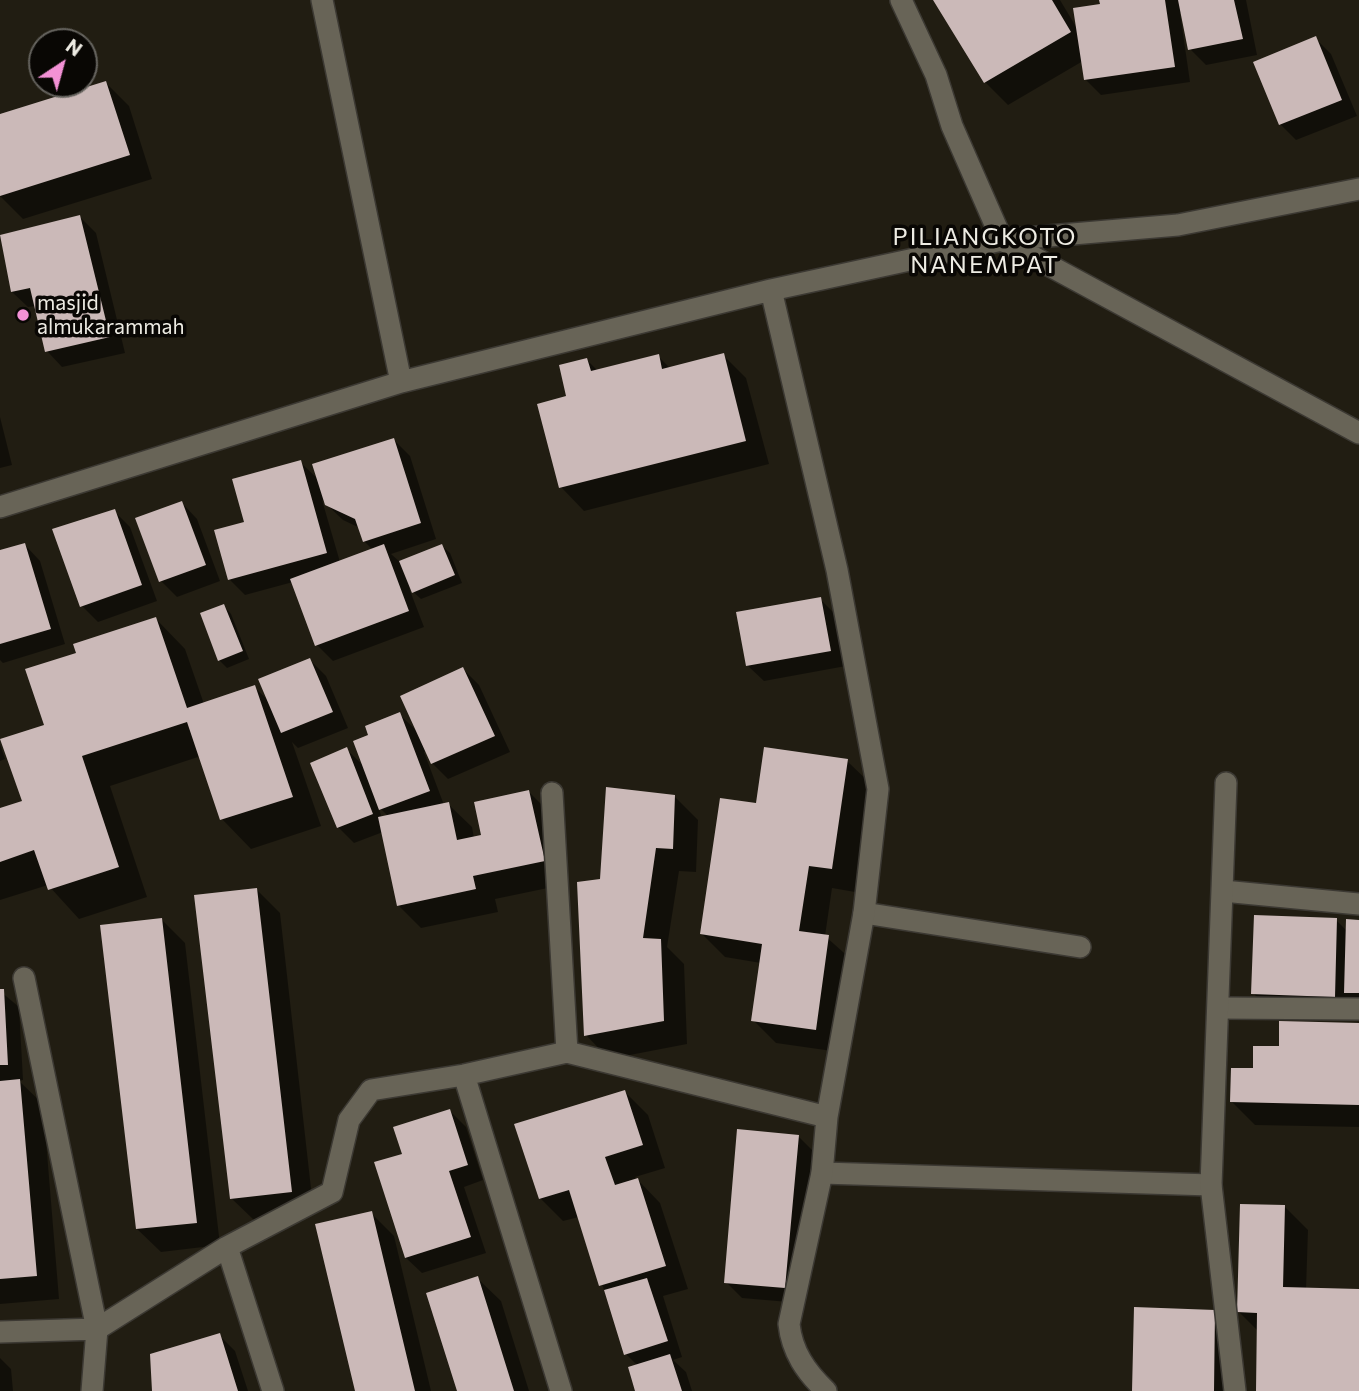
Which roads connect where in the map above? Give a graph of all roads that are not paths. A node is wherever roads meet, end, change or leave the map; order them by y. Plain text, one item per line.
1 (323, 0) edge
2 (901, 0) edge
3 (1359, 189) edge
4 (1002, 240) junction
5 (771, 290) junction
6 (401, 382) junction
7 (1359, 433) edge
8 (0, 507) edge
9 (1226, 783) dead end
10 (552, 793) dead end
11 (1223, 891) junction
12 (1359, 904) edge
13 (864, 913) junction
14 (1080, 947) dead end
15 (24, 978) dead end
16 (1219, 1008) junction
17 (1359, 1009) edge
18 (567, 1052) junction
19 (464, 1075) junction
20 (827, 1117) junction
21 (822, 1173) junction
22 (1211, 1185) junction
23 (227, 1247) junction
24 (97, 1329) junction
25 (0, 1332) edge
26 (92, 1391) edge
27 (273, 1391) edge
28 (561, 1391) edge
29 (827, 1391) edge
30 (1235, 1391) edge

1 - 6 street
2 - 4 street
3 - 4 street
4 - 5 street
4 - 7 street
5 - 6 street
5 - 13 street
6 - 8 street
9 - 11 street
10 - 18 street
11 - 12 street
11 - 16 street
13 - 14 street
13 - 20 street
15 - 24 street
16 - 17 street
16 - 22 street
18 - 19 street
18 - 20 street
19 - 23 street
19 - 28 street
20 - 21 street
21 - 22 street
21 - 29 street
22 - 30 street
23 - 24 street
23 - 27 street
24 - 25 street
24 - 26 street

